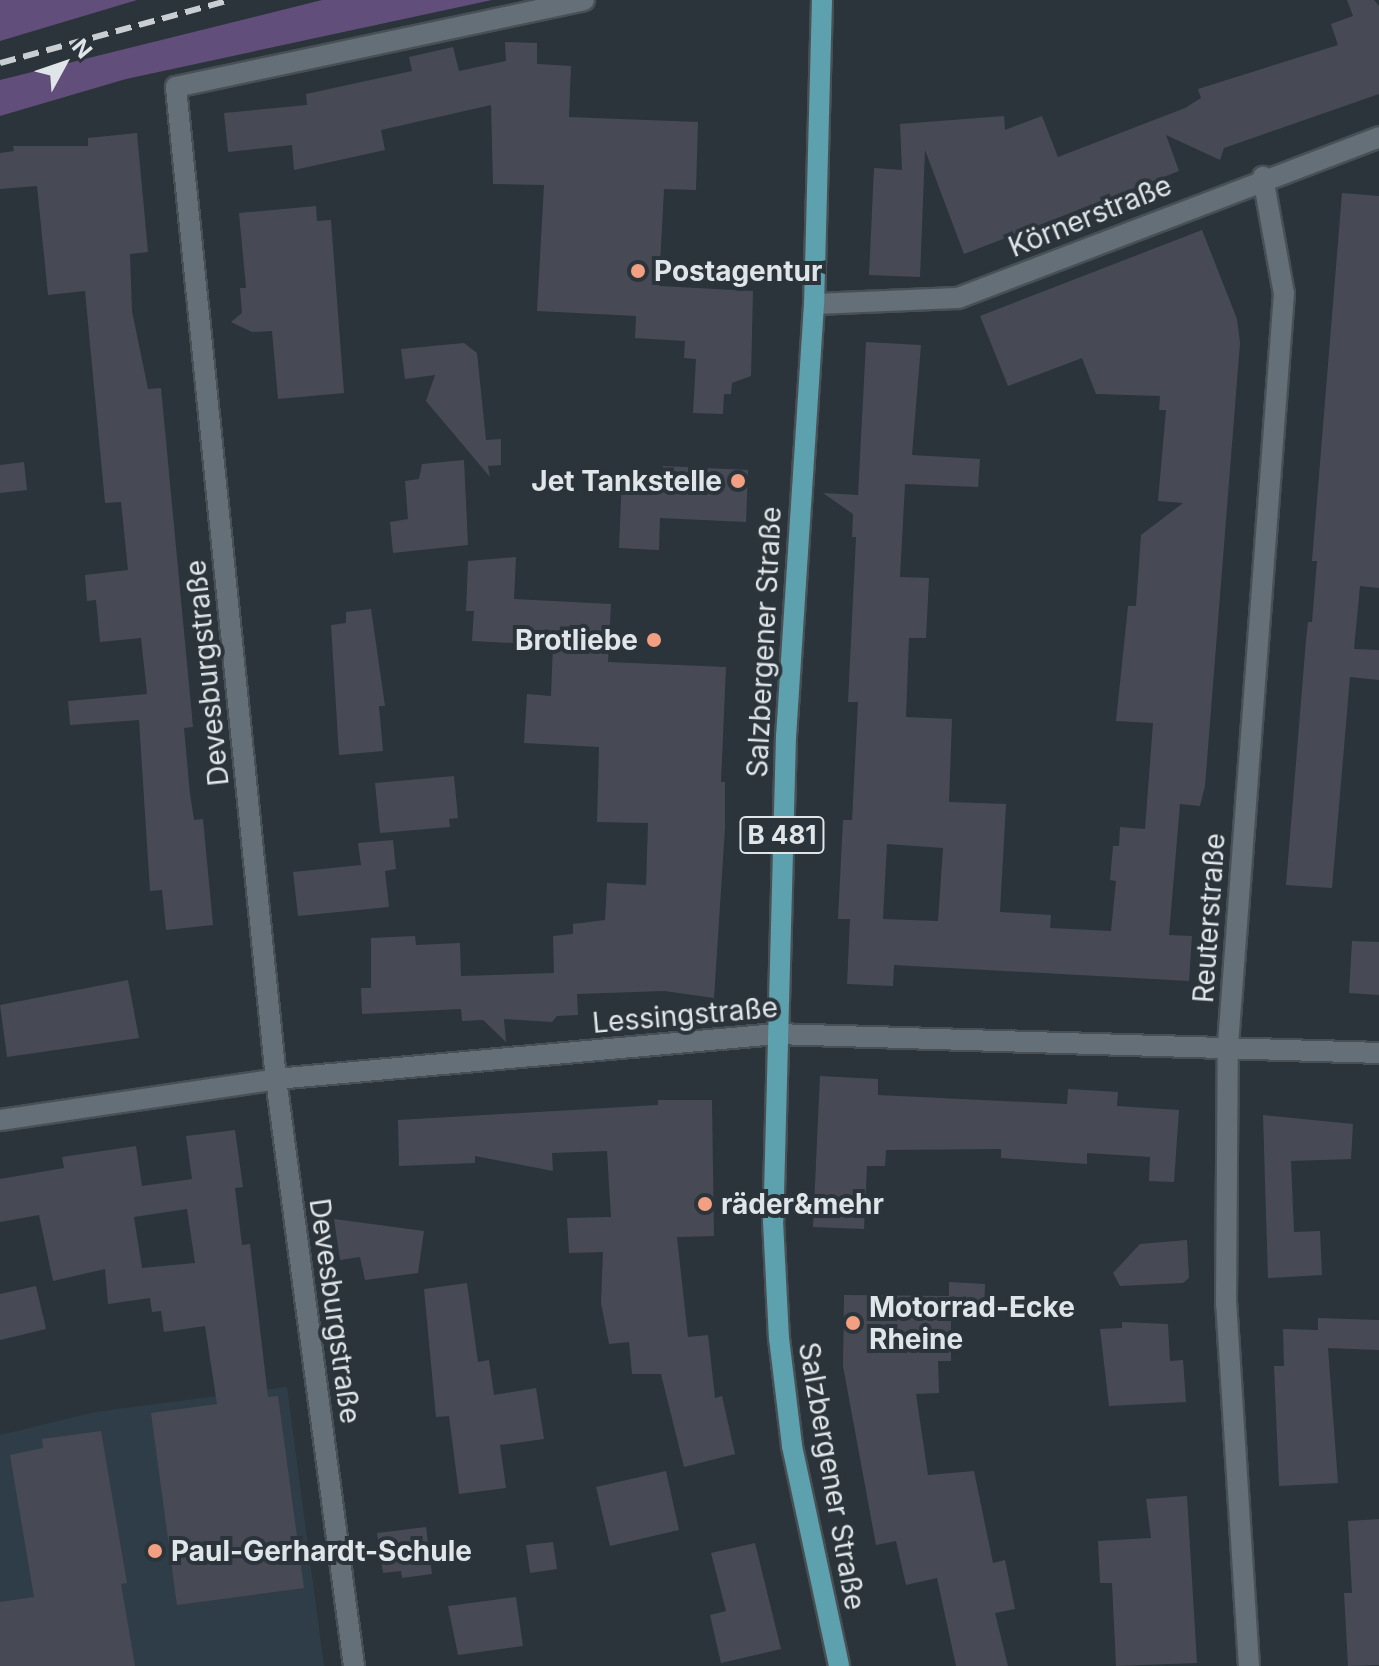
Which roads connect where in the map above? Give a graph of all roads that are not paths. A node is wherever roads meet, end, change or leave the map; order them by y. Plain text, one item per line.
1 (584, 0) edge
2 (822, 0) edge
3 (1379, 137) edge
4 (1263, 177) junction
5 (814, 304) junction
6 (776, 1034) junction
7 (1228, 1045) junction
8 (1379, 1053) edge
9 (276, 1079) junction
10 (0, 1120) edge
11 (354, 1666) edge
12 (839, 1666) edge
13 (1249, 1666) edge

1 - 9 street, Devesburgstraße
2 - 5 main road, Salzbergener Straße / B 481
3 - 4 street, Körnerstraße
4 - 5 street, Körnerstraße
4 - 7 street, Reuterstraße
5 - 6 main road, Salzbergener Straße / B 481
6 - 7 street, Lessingstraße
6 - 9 street, Lessingstraße
6 - 12 main road, Salzbergener Straße / B 481
7 - 8 street, Lessingstraße
7 - 13 street, Reuterstraße
9 - 10 street, Lessingstraße
9 - 11 street, Devesburgstraße

